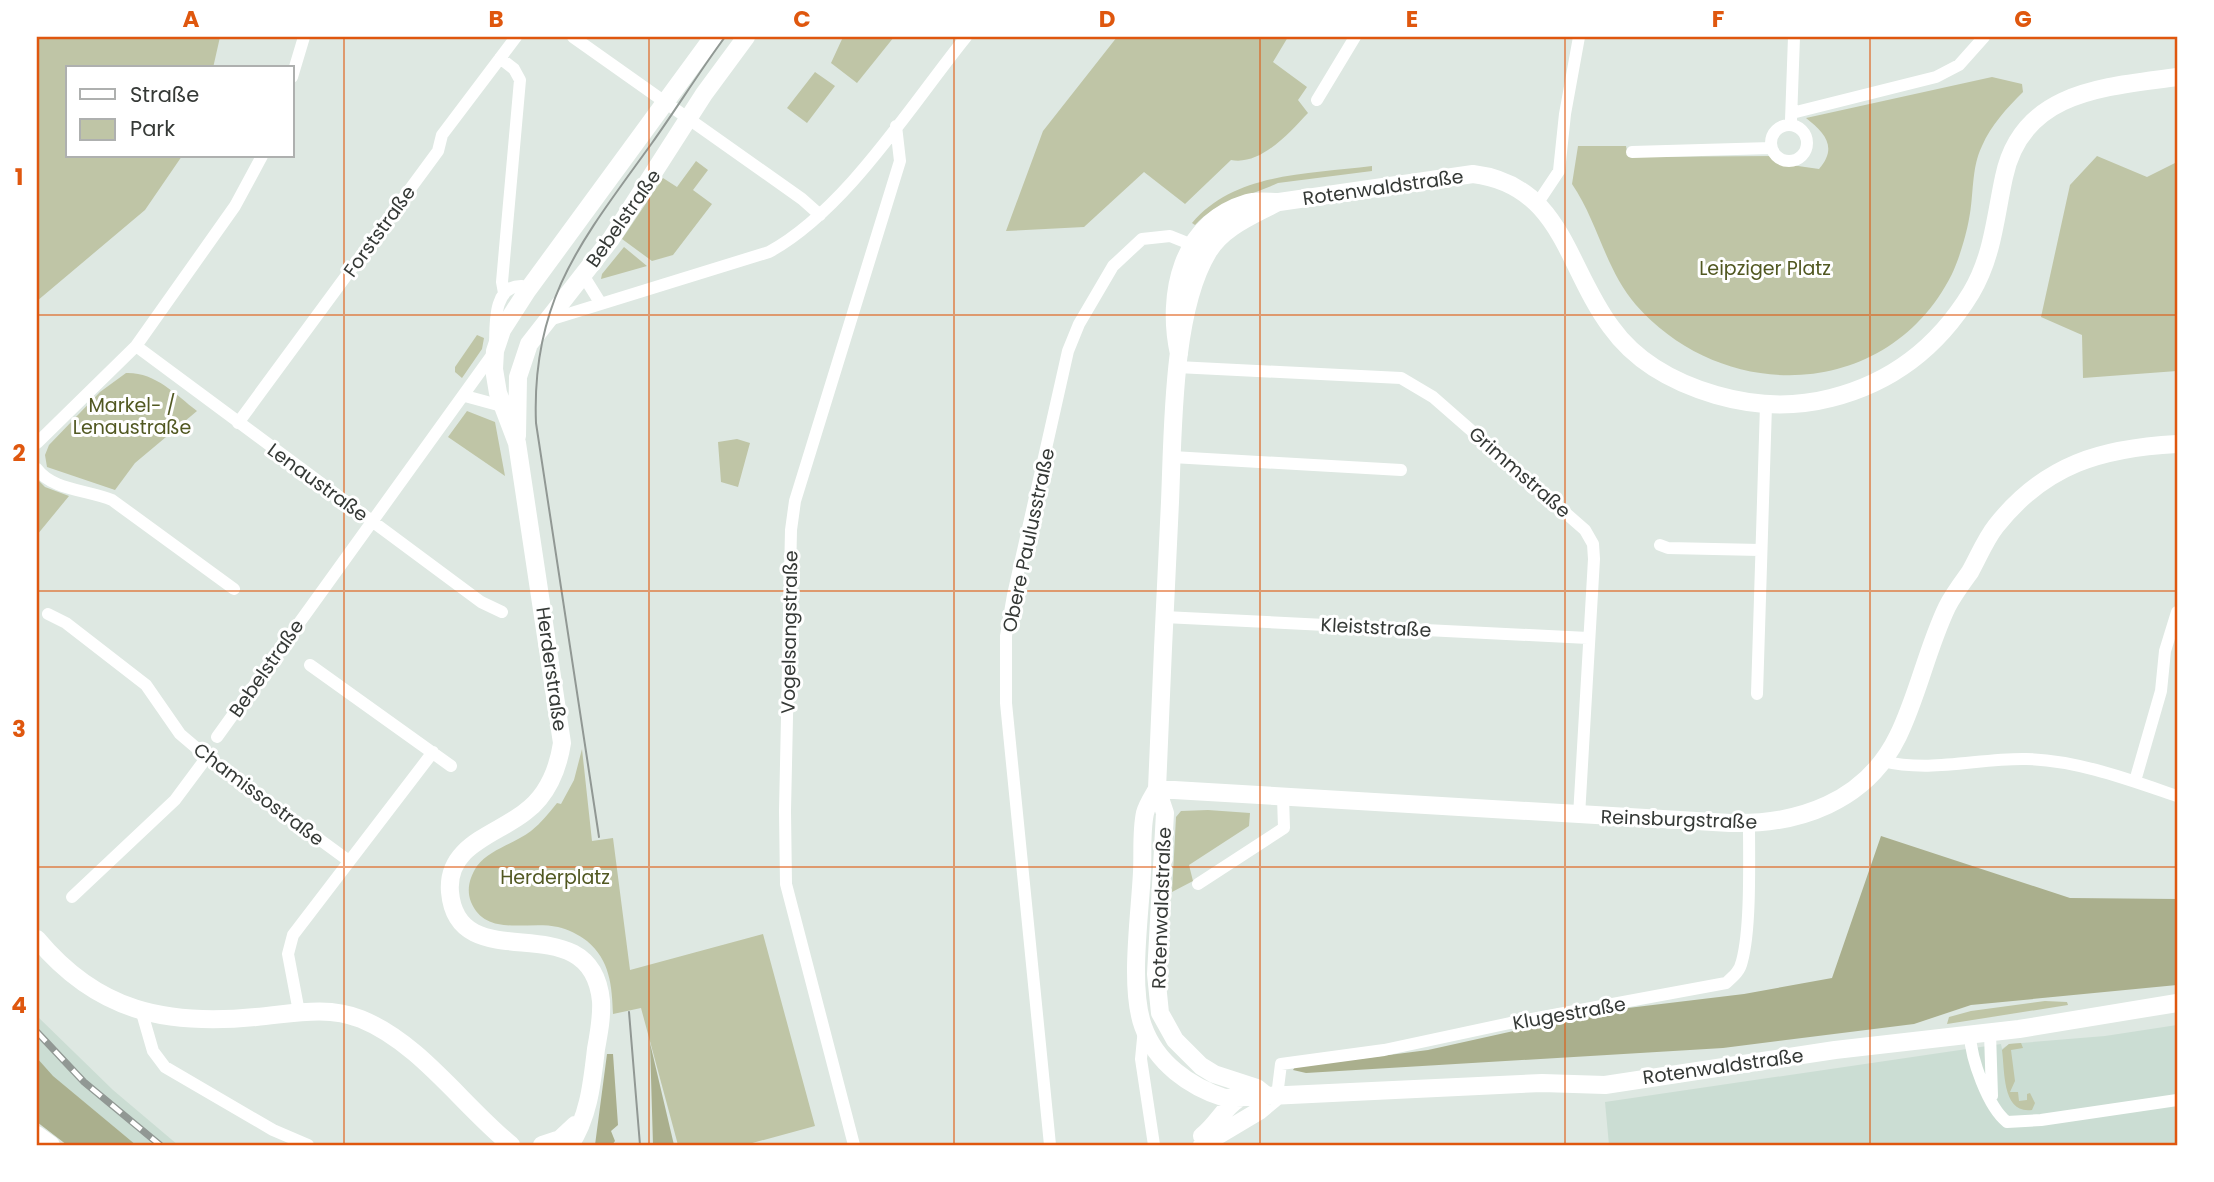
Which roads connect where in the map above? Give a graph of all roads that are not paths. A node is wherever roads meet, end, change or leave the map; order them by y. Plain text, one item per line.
1 (304, 37) edge
2 (516, 37) edge
3 (573, 37) edge
4 (713, 37) edge
5 (746, 37) edge
6 (965, 37) edge
7 (1355, 37) edge
8 (1578, 37) edge
9 (1794, 37) edge
10 (1984, 37) edge
11 (500, 58) junction
12 (294, 70) edge
13 (2177, 75) edge
14 (1317, 100) dead end
15 (664, 103) junction
16 (1791, 119) junction
17 (688, 120) junction
18 (896, 126) junction
19 (1771, 148) junction
20 (1632, 152) dead end
21 (261, 158) edge
22 (1539, 201) junction
23 (1279, 202) junction
24 (820, 215) junction
25 (1191, 244) junction
26 (1209, 250) junction
27 (583, 275) junction
28 (527, 291) junction
29 (503, 293) junction
30 (601, 304) junction
31 (546, 321) junction
32 (136, 346) junction
33 (495, 351) junction
34 (1178, 360) junction
35 (465, 396) junction
36 (1766, 405) junction
37 (510, 406) junction
38 (238, 423) junction
39 (37, 443) edge
40 (517, 443) joint
41 (2177, 444) edge
42 (1172, 457) junction
43 (37, 469) edge
44 (1401, 470) dead end
45 (373, 522) junction
46 (1660, 545) dead end
47 (1760, 550) junction
48 (234, 589) dead end
49 (502, 612) dead end
50 (2177, 612) edge
51 (48, 614) dead end
52 (1164, 617) junction
53 (1588, 638) junction
54 (310, 665) dead end
55 (1757, 694) dead end
56 (217, 737) dead end
57 (433, 752) junction
58 (207, 757) junction
59 (1882, 761) junction
60 (451, 766) dead end
61 (2135, 781) junction
62 (1157, 789) junction
63 (2177, 796) edge
64 (1283, 797) junction
65 (1579, 816) junction
66 (1749, 824) junction
67 (349, 861) junction
68 (1198, 884) dead end
69 (72, 897) dead end
70 (1159, 933) junction
71 (1138, 934) junction
72 (37, 939) edge
73 (2177, 1003) edge
74 (299, 1012) junction
75 (142, 1013) junction
76 (1144, 1028) junction
77 (1990, 1033) junction
78 (1970, 1035) junction
79 (1214, 1074) junction
80 (1272, 1096) junction
81 (1992, 1100) junction
82 (2177, 1100) edge
83 (1230, 1101) junction
84 (586, 1112) junction
85 (37, 1135) edge
86 (508, 1143) edge
87 (51, 1145) edge
88 (308, 1145) edge
89 (528, 1145) edge
90 (542, 1145) edge
91 (569, 1145) edge
92 (586, 1145) edge
93 (854, 1145) edge
94 (1050, 1145) edge
95 (1154, 1145) edge
96 (1191, 1145) edge
97 (1202, 1145) edge

1 - 12 street
2 - 11 street, Forststraße
3 - 15 street
4 - 15 main road, Bebelstraße
5 - 17 main road, Bebelstraße
6 - 18 street
7 - 14 street
8 - 22 street
9 - 16 street
10 - 16 street
11 - 29 street
11 - 38 street, Forststraße
13 - 36 main road, Rotenwaldstraße
15 - 17 street
15 - 28 main road, Bebelstraße
16 - 19 street
16 - 19 street
17 - 24 street
17 - 27 main road, Bebelstraße
18 - 24 street
18 - 93 street, Vogelsangstraße
19 - 20 street
21 - 32 street
22 - 23 main road, Rotenwaldstraße
22 - 36 main road, Rotenwaldstraße
23 - 25 main road, Rotenwaldstraße
23 - 26 main road, Rotenwaldstraße
24 - 30 street
25 - 26 street, Obere Paulusstraße
25 - 34 main road, Rotenwaldstraße
25 - 94 street, Obere Paulusstraße
26 - 34 main road, Rotenwaldstraße
27 - 30 street
27 - 31 main road, Bebelstraße
28 - 29 street
28 - 33 main road, Bebelstraße
29 - 33 street
30 - 31 street
31 - 37 main road, Bebelstraße
32 - 38 street, Lenaustraße
32 - 39 street
33 - 35 street, Bebelstraße
33 - 37 main road
34 - 42 main road, Rotenwaldstraße
34 - 53 street, Grimmstraße
35 - 37 street
35 - 45 street, Bebelstraße
36 - 47 street
37 - 40 main road, Bebelstraße
38 - 45 street, Lenaustraße
40 - 84 main road, Herderstraße
41 - 59 main road, Reinsburgstraße
42 - 44 street
42 - 52 main road, Rotenwaldstraße
43 - 48 street
45 - 49 street, Lenaustraße
45 - 56 street, Bebelstraße
46 - 47 street
47 - 55 street
50 - 61 street
51 - 58 street, Chamissostraße
52 - 53 street, Kleiststraße
52 - 62 main road, Rotenwaldstraße
53 - 65 street, Grimmstraße
54 - 57 street
57 - 60 street
57 - 67 street
58 - 67 street, Chamissostraße
58 - 69 street
59 - 61 street
59 - 66 main road, Reinsburgstraße
61 - 63 street
62 - 64 main road, Reinsburgstraße
62 - 70 main road, Rotenwaldstraße
62 - 71 main road, Rotenwaldstraße
64 - 65 main road, Reinsburgstraße
64 - 68 street
65 - 66 main road, Reinsburgstraße
66 - 80 street, Klugestraße
67 - 74 street
70 - 71 main road
70 - 79 main road, Rotenwaldstraße
71 - 76 main road, Rotenwaldstraße
72 - 75 main road
73 - 77 main road, Rotenwaldstraße
74 - 75 main road
74 - 86 main road
75 - 88 street
76 - 83 main road, Rotenwaldstraße
76 - 95 street, Rotenwaldstraße
77 - 78 main road, Rotenwaldstraße
77 - 81 street
78 - 80 main road, Rotenwaldstraße
78 - 81 street
79 - 80 main road, Rotenwaldstraße
79 - 83 main road
80 - 83 main road, Rotenwaldstraße
80 - 97 main road
81 - 82 street
83 - 96 main road
84 - 90 main road
84 - 91 main road, Herderstraße
84 - 92 main road, Herderstraße
85 - 87 main road
86 - 89 main road

